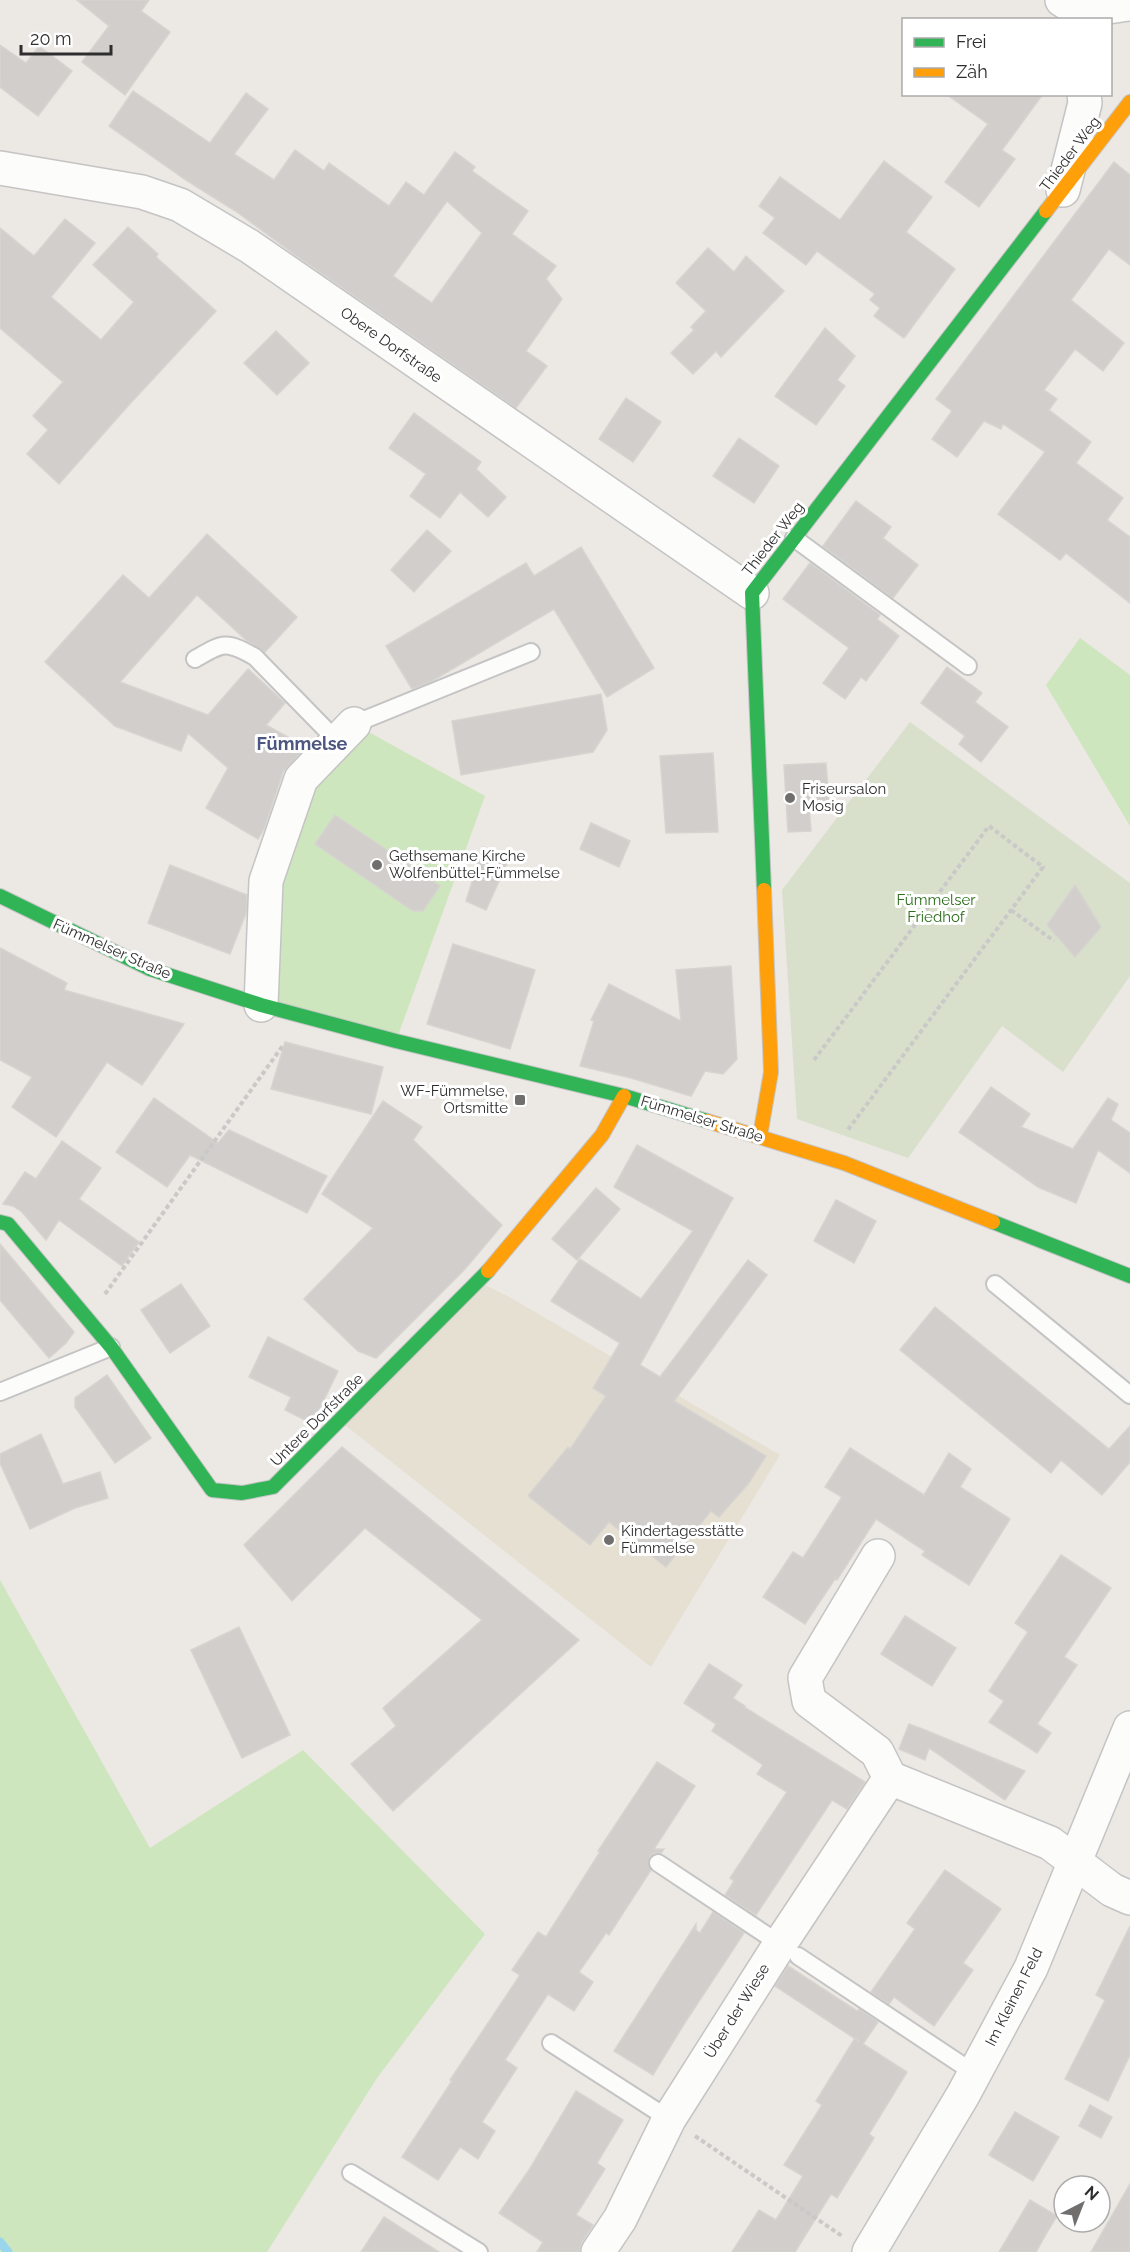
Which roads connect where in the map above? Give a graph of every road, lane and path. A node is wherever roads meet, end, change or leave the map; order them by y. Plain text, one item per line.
1 (1130, 4) edge
2 (1066, 8) edge
3 (1084, 96) edge
4 (1130, 102) edge
5 (0, 168) edge
6 (1063, 190) junction
7 (794, 538) junction
8 (752, 593) junction
9 (531, 652) dead end
10 (195, 659) dead end
11 (968, 666) dead end
12 (346, 732) junction
13 (0, 896) edge
14 (1011, 910) junction
15 (1054, 941) dead end
16 (261, 1005) junction
17 (304, 1017) junction
18 (814, 1060) dead end
19 (624, 1096) junction
20 (760, 1136) junction
21 (827, 1158) junction
22 (0, 1222) edge
23 (1130, 1276) edge
24 (994, 1284) dead end
25 (88, 1319) junction
26 (111, 1347) junction
27 (0, 1392) edge
28 (1130, 1395) edge
29 (878, 1556) dead end
30 (1130, 1728) edge
31 (890, 1778) junction
32 (1076, 1862) junction
33 (658, 1863) dead end
34 (1130, 1898) edge
35 (789, 1950) junction
36 (551, 2043) dead end
37 (974, 2073) junction
38 (669, 2119) junction
39 (351, 2173) dead end
40 (857, 2245) edge
41 (479, 2252) edge
42 (598, 2252) edge

1 - 2 street
3 - 6 street
4 - 6 street, Thieder Weg
5 - 8 street, Obere Dorfstraße
6 - 7 street, Thieder Weg
7 - 8 street, Thieder Weg
7 - 11 lane
8 - 20 street, Thieder Weg
9 - 12 lane
10 - 12 lane
12 - 16 street
13 - 16 street, Fümmelser Straße
14 - 15 path
14 - 18 path
14 - 21 path
16 - 17 street, Fümmelser Straße
17 - 19 street, Fümmelser Straße
17 - 25 path
19 - 20 street, Fümmelser Straße
19 - 26 street, Untere Dorfstraße
20 - 21 street, Fümmelser Straße
21 - 23 street, Fümmelser Straße
22 - 25 street, Untere Dorfstraße
24 - 28 lane
25 - 26 street, Untere Dorfstraße
26 - 27 lane
29 - 31 street
30 - 32 street, Im Kleinen Feld
31 - 32 street
31 - 35 street, Über der Wiese
32 - 34 street
32 - 37 street, Im Kleinen Feld
33 - 35 lane
35 - 37 lane
35 - 38 street, Über der Wiese
36 - 38 lane
37 - 40 street, Im Kleinen Feld
38 - 40 path
38 - 42 street, Über der Wiese
39 - 41 lane

